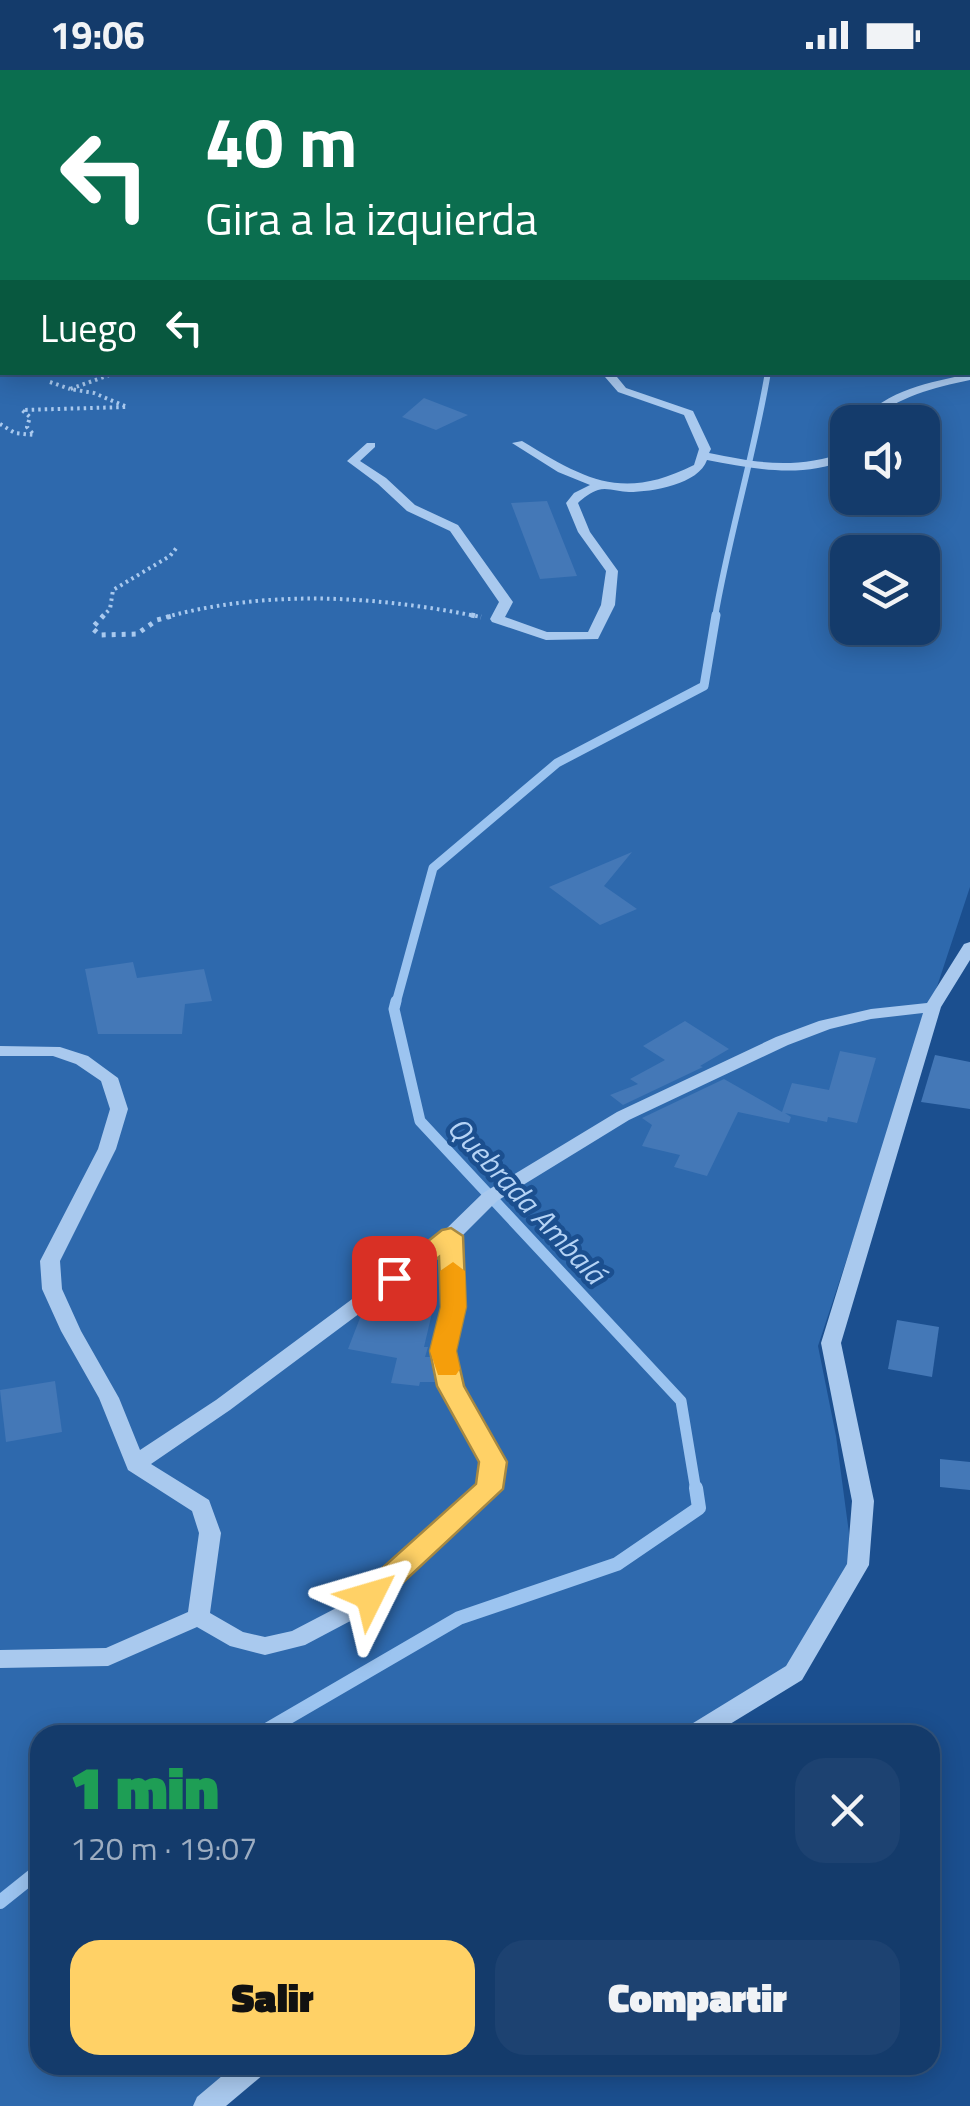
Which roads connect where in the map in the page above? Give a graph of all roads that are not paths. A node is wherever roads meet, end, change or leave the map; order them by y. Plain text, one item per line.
1 (611, 375) edge
2 (970, 377) edge
3 (881, 405) edge
4 (518, 443) dead end
5 (371, 445) dead end
6 (705, 456) junction
7 (830, 464) edge
8 (596, 486) junction
9 (969, 950) edge
10 (933, 1007) junction
11 (0, 1052) edge
12 (451, 1236) junction
13 (135, 1464) junction
14 (198, 1616) junction
15 (0, 1659) edge
16 (710, 1725) edge
17 (243, 2075) edge
18 (206, 2106) edge

1 - 6 street
2 - 3 street
4 - 8 street
5 - 8 street
6 - 7 street
6 - 8 street
9 - 10 street
10 - 12 street
10 - 16 street
11 - 13 street
12 - 13 street
12 - 14 street
13 - 14 street
14 - 15 street
17 - 18 street

